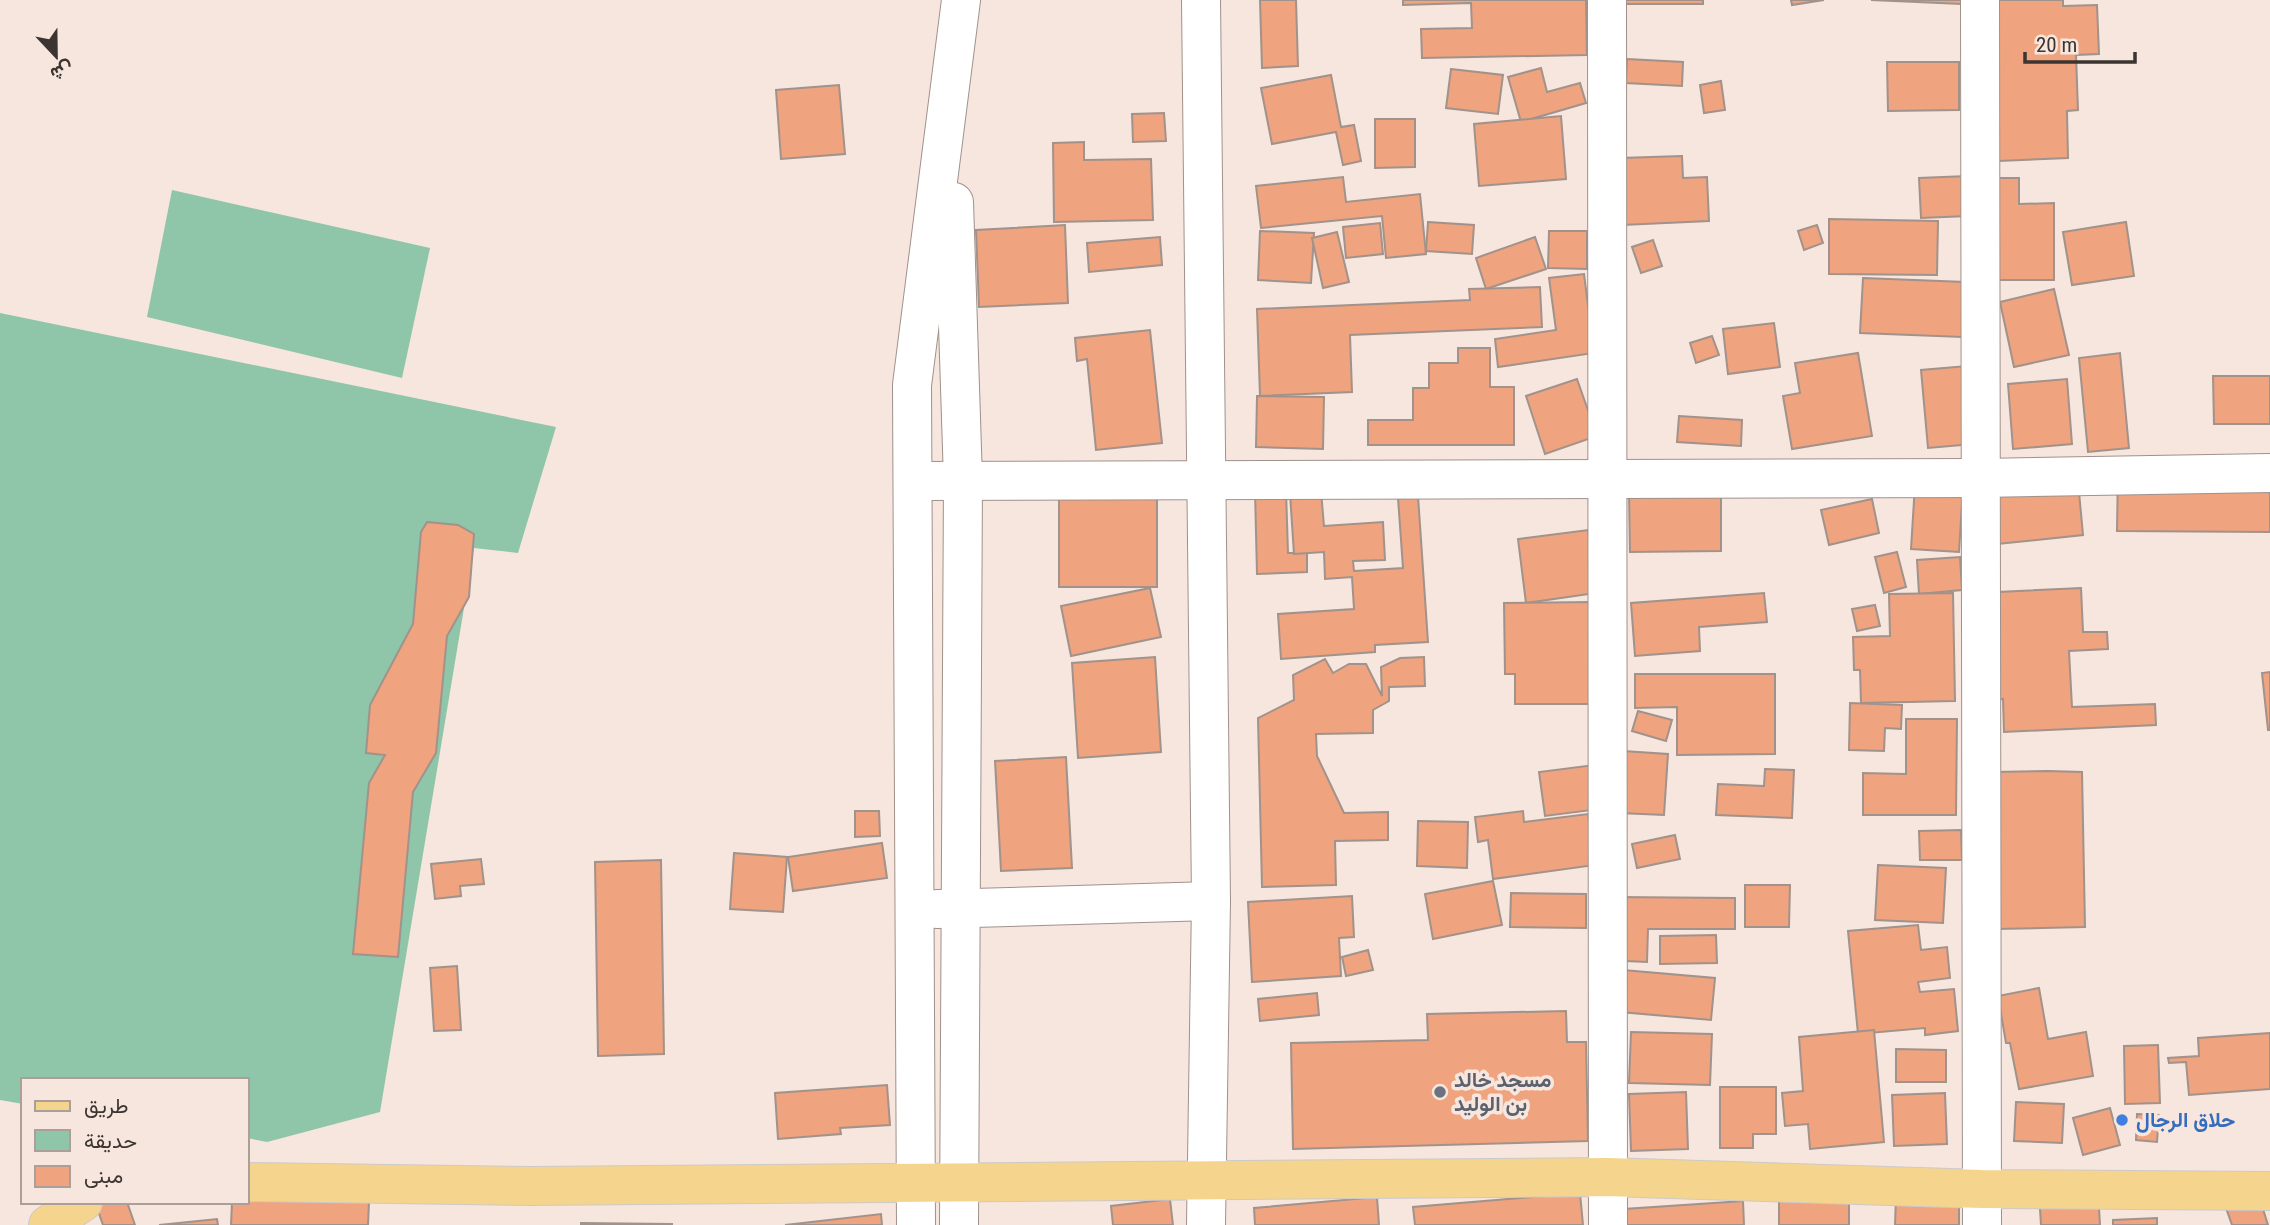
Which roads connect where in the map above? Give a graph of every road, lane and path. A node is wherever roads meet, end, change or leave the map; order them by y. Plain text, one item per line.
1 (961, 0) edge
2 (1202, 0) edge
3 (1607, 0) edge
4 (1980, 0) edge
5 (950, 83) junction
6 (2270, 472) edge
7 (1607, 478) junction
8 (1981, 478) junction
9 (1207, 479) junction
10 (963, 480) junction
11 (914, 481) junction
12 (1212, 901) junction
13 (961, 909) junction
14 (915, 910) junction
15 (1607, 1177) junction
16 (1206, 1180) junction
17 (248, 1182) edge
18 (916, 1182) junction
19 (960, 1182) junction
20 (2270, 1191) edge
21 (80, 1204) edge
22 (1982, 1207) edge
23 (48, 1225) edge
24 (916, 1225) edge
25 (959, 1225) edge
26 (1206, 1225) edge
27 (1608, 1225) edge

1 - 5 street
2 - 9 street
3 - 7 street
4 - 8 street
5 - 10 street
5 - 11 street
6 - 8 street
7 - 8 street
7 - 9 street
7 - 15 street
8 - 22 street
9 - 10 street
9 - 12 street
10 - 11 street
10 - 13 street
11 - 14 street
12 - 13 street
12 - 16 street
13 - 14 street
13 - 19 street
14 - 18 street
15 - 16 main road
15 - 22 main road
15 - 27 street
16 - 19 main road
16 - 26 street
17 - 18 main road
18 - 19 main road
18 - 24 street
19 - 25 street
20 - 22 main road
21 - 23 main road

